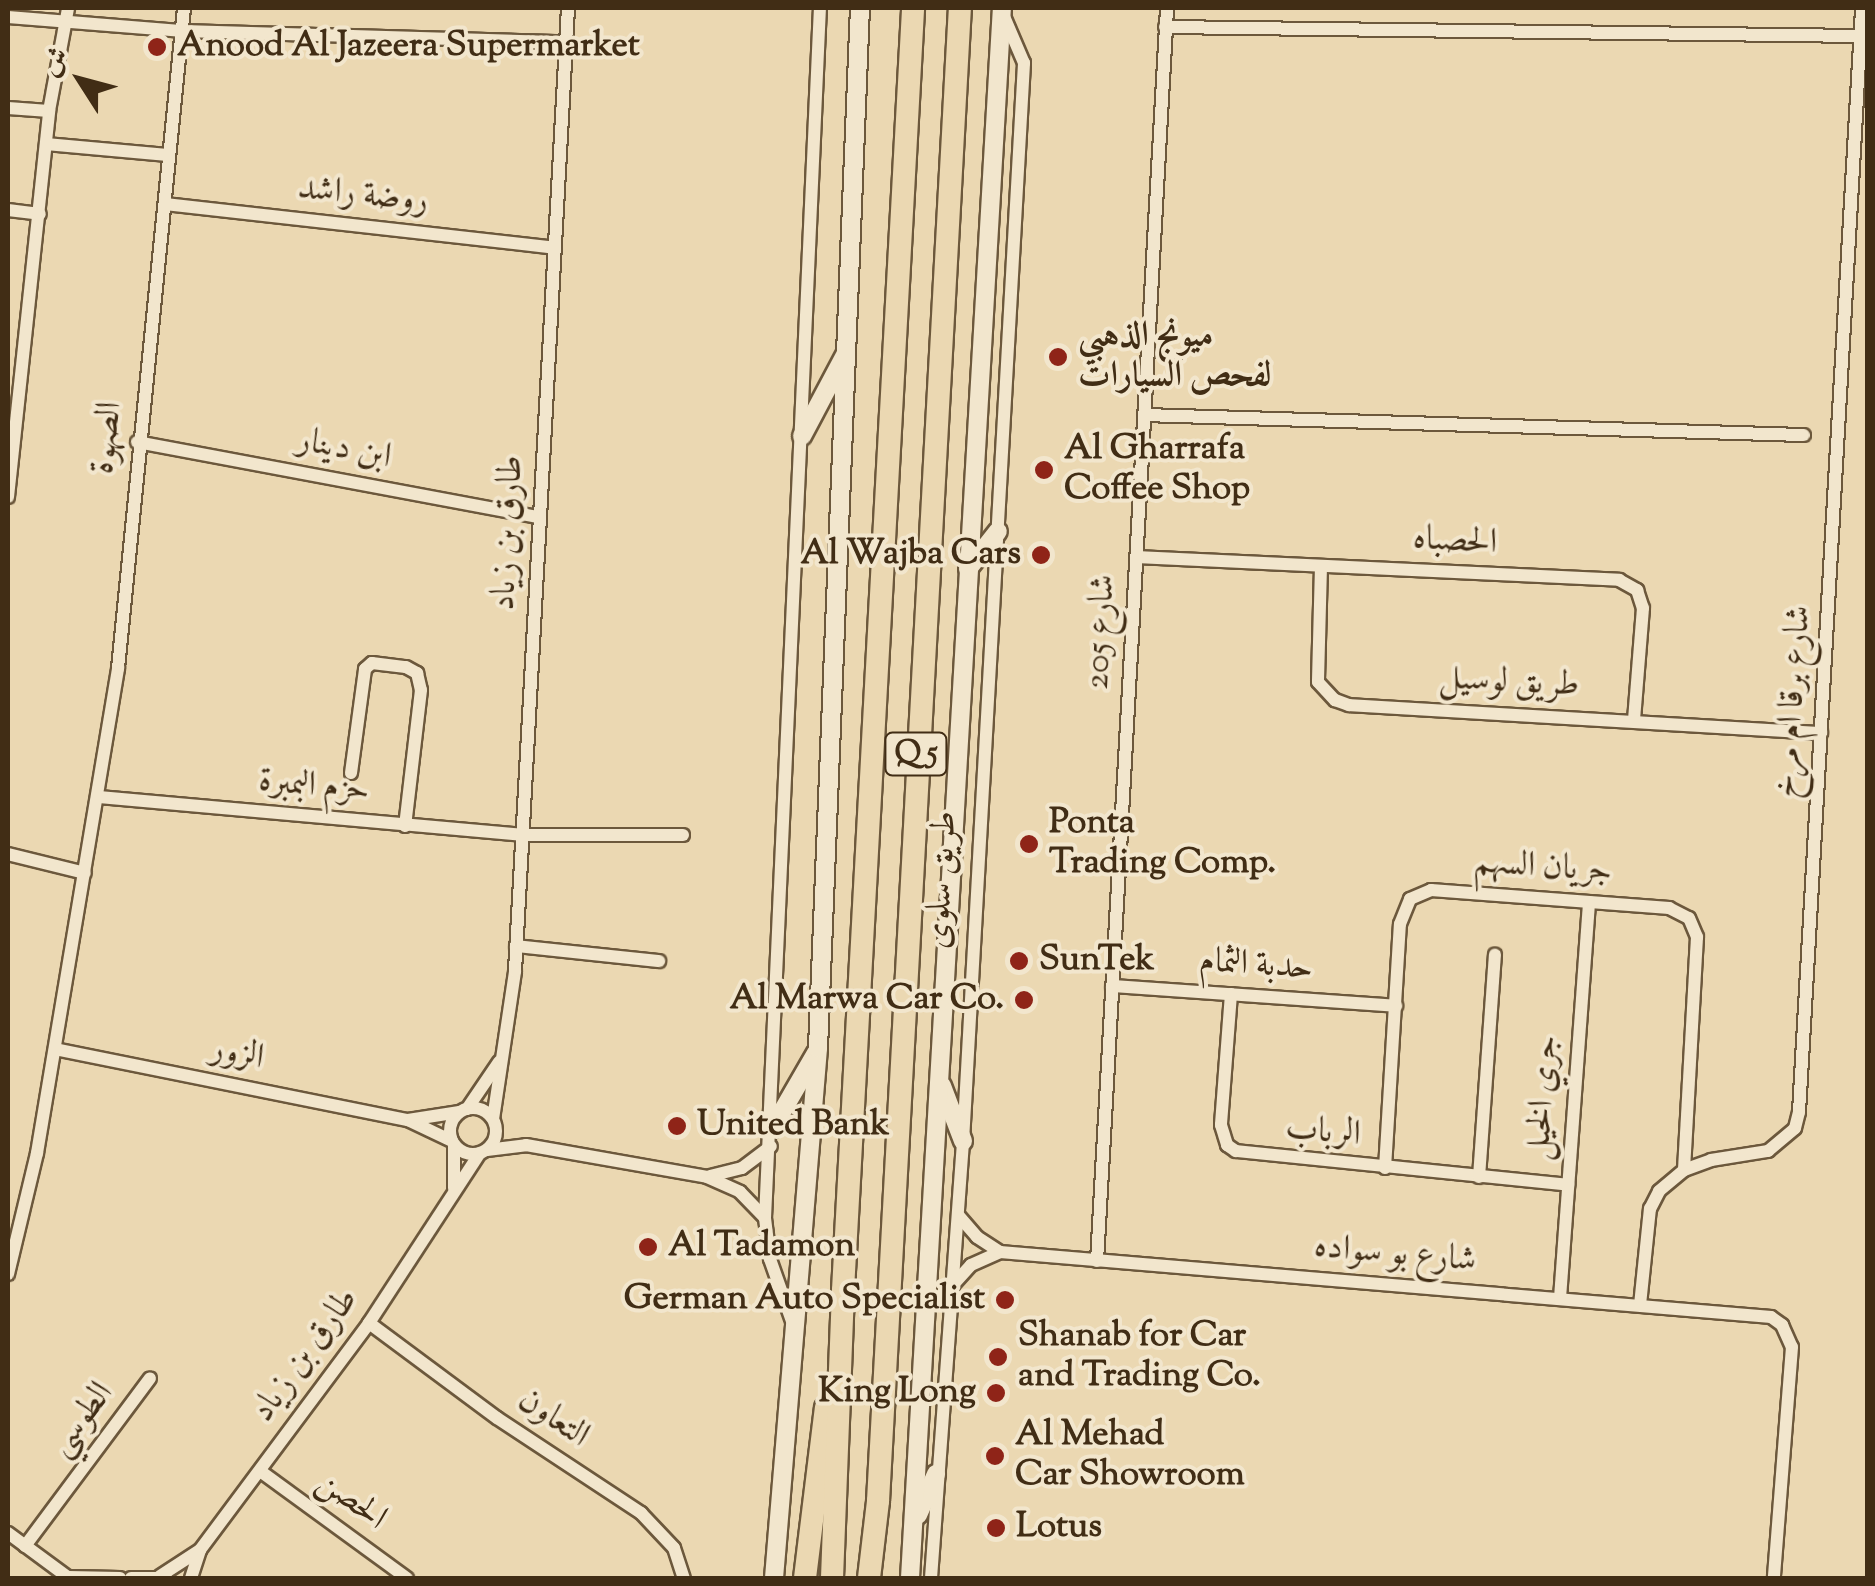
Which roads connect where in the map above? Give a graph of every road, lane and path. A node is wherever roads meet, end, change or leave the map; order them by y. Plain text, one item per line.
1 (68, 8) edge
2 (184, 8) edge
3 (568, 8) edge
4 (820, 8) edge
5 (860, 8) edge
6 (913, 8) edge
7 (960, 8) edge
8 (1166, 8) edge
9 (1862, 8) edge
10 (1001, 9) edge
11 (8, 17) edge
12 (66, 24) junction
13 (1166, 27) junction
14 (183, 31) junction
15 (1861, 36) junction
16 (564, 42) junction
17 (8, 108) edge
18 (48, 111) junction
19 (46, 144) junction
20 (168, 155) junction
21 (164, 204) junction
22 (8, 210) edge
23 (40, 214) junction
24 (554, 248) junction
25 (847, 350) junction
26 (1144, 416) junction
27 (11, 419) edge
28 (1804, 435) dead end
29 (802, 436) junction
30 (138, 442) junction
31 (8, 497) edge
32 (540, 517) junction
33 (998, 530) junction
34 (1136, 557) junction
35 (1321, 566) junction
36 (968, 570) junction
37 (1634, 720) junction
38 (1821, 734) junction
39 (351, 773) dead end
40 (99, 796) junction
41 (406, 826) junction
42 (524, 834) junction
43 (683, 835) dead end
44 (8, 854) edge
45 (85, 872) junction
46 (1589, 902) junction
47 (516, 946) junction
48 (1495, 955) dead end
49 (658, 961) dead end
50 (1112, 986) junction
51 (1232, 994) junction
52 (1396, 1006) junction
53 (818, 1048) junction
54 (55, 1049) junction
55 (500, 1060) junction
56 (940, 1080) junction
57 (464, 1110) junction
58 (408, 1120) junction
59 (494, 1122) junction
60 (772, 1138) junction
61 (963, 1141) junction
62 (453, 1143) junction
63 (526, 1145) junction
64 (483, 1152) junction
65 (1385, 1168) junction
66 (1684, 1170) junction
67 (707, 1177) junction
68 (1479, 1177) junction
69 (1568, 1185) junction
70 (454, 1190) junction
71 (958, 1214) junction
72 (765, 1218) junction
73 (1000, 1252) junction
74 (1097, 1261) junction
75 (8, 1274) edge
76 (950, 1288) junction
77 (843, 1290) junction
78 (1560, 1298) junction
79 (1640, 1305) junction
80 (369, 1322) junction
81 (796, 1331) junction
82 (150, 1378) dead end
83 (260, 1471) junction
84 (936, 1474) junction
85 (878, 1501) junction
86 (914, 1524) junction
87 (8, 1533) edge
88 (25, 1546) junction
89 (200, 1550) junction
90 (164, 1577) edge
91 (68, 1578) edge
92 (120, 1578) edge
93 (130, 1578) edge
94 (192, 1578) edge
95 (407, 1578) edge
96 (684, 1578) edge
97 (774, 1578) edge
98 (805, 1578) edge
99 (832, 1578) edge
100 (869, 1578) edge
101 (882, 1578) edge
102 (910, 1578) edge
103 (930, 1578) edge
104 (1774, 1578) edge

1 - 12 street
2 - 14 street, الصهوة
3 - 16 street, طارق بن زياد
4 - 29 street
5 - 25 main road
6 - 77 highway, Q5
7 - 85 highway, طريق سلوى / Q5
8 - 13 street, شارع 205
9 - 15 street, شارع برقا ام مرخ
10 - 33 street, طريق سلوى
10 - 36 main road, طريق سلوى
11 - 12 street
12 - 14 street
12 - 18 street
13 - 15 street
13 - 26 street, شارع 205
14 - 16 street
14 - 20 street, الصهوة
15 - 38 street, شارع برقا ام مرخ
16 - 24 street, طارق بن زياد
17 - 18 street
18 - 19 street
19 - 20 street
19 - 23 street
20 - 21 street, الصهوة
21 - 24 street, روضة راشد
21 - 30 street, الصهوة
22 - 23 street
23 - 27 street
24 - 32 street, طارق بن زياد
25 - 29 main road
25 - 53 main road
26 - 28 street
26 - 34 street, شارع 205
27 - 31 street
29 - 60 street
30 - 32 street, ابن دينار
30 - 40 street, الصهوة
32 - 42 street, طارق بن زياد
33 - 36 main road
33 - 61 street, طريق سلوى
34 - 35 street, الحصباه
34 - 50 street, شارع 205
35 - 37 street, طريق لوسيل
35 - 37 street, الحصباه
36 - 56 main road, طريق سلوى
37 - 38 street, طريق لوسيل
38 - 66 street, شارع برقا ام مرخ
39 - 41 street
40 - 41 street, حزم البمبرة
40 - 45 street, الصهوة
41 - 42 street, حزم البمبرة
42 - 43 street, حزم البمبرة
42 - 47 street, طارق بن زياد
44 - 45 street
45 - 54 street, الصهوة
46 - 52 street, جريان السهم
46 - 66 street, جريان السهم
46 - 69 street, جري الخيل
47 - 49 street
47 - 55 street, طارق بن زياد
48 - 68 street
50 - 51 street, حدبة الثمام
50 - 74 street, شارع 205
51 - 52 street, حدبة الثمام
51 - 65 street, الرباب
52 - 65 street, جريان السهم
53 - 60 main road
53 - 81 main road
54 - 58 street, الزور
54 - 75 street, الصهوة
55 - 57 street, طارق بن زياد
55 - 59 street, طارق بن زياد
56 - 61 main road
56 - 86 main road, طريق سلوى
57 - 58 street, الزور
57 - 59 street
57 - 62 street
58 - 62 street, الزور
59 - 63 street
59 - 64 street
60 - 67 street
60 - 72 street
61 - 71 street, طريق سلوى
62 - 64 street
62 - 70 street
63 - 64 street
63 - 67 street
64 - 70 street, طارق بن زياد
65 - 68 street, الرباب
66 - 79 street
67 - 72 street
68 - 69 street, الرباب
69 - 78 street, جري الخيل
70 - 80 street, طارق بن زياد
71 - 73 street
71 - 76 street, طريق سلوى
72 - 81 street
73 - 74 street, شارع بو سواده
73 - 76 street
74 - 78 street, شارع بو سواده
76 - 84 street, طريق سلوى
77 - 98 highway
77 - 99 highway, Q5
78 - 79 street, شارع بو سواده
79 - 104 street, شارع بو سواده
80 - 83 street, طارق بن زياد
80 - 96 street, التعاون
81 - 97 main road
82 - 88 street, الطوسي
83 - 89 street, طارق بن زياد
83 - 95 street, الحصن
84 - 86 main road
84 - 103 street, طريق سلوى
85 - 100 highway, طريق سلوى / Q5
85 - 101 highway
86 - 102 main road, طريق سلوى
87 - 88 street
88 - 91 street
89 - 90 street, طارق بن زياد
89 - 94 street, طارق بن زياد
90 - 93 street
91 - 92 street

